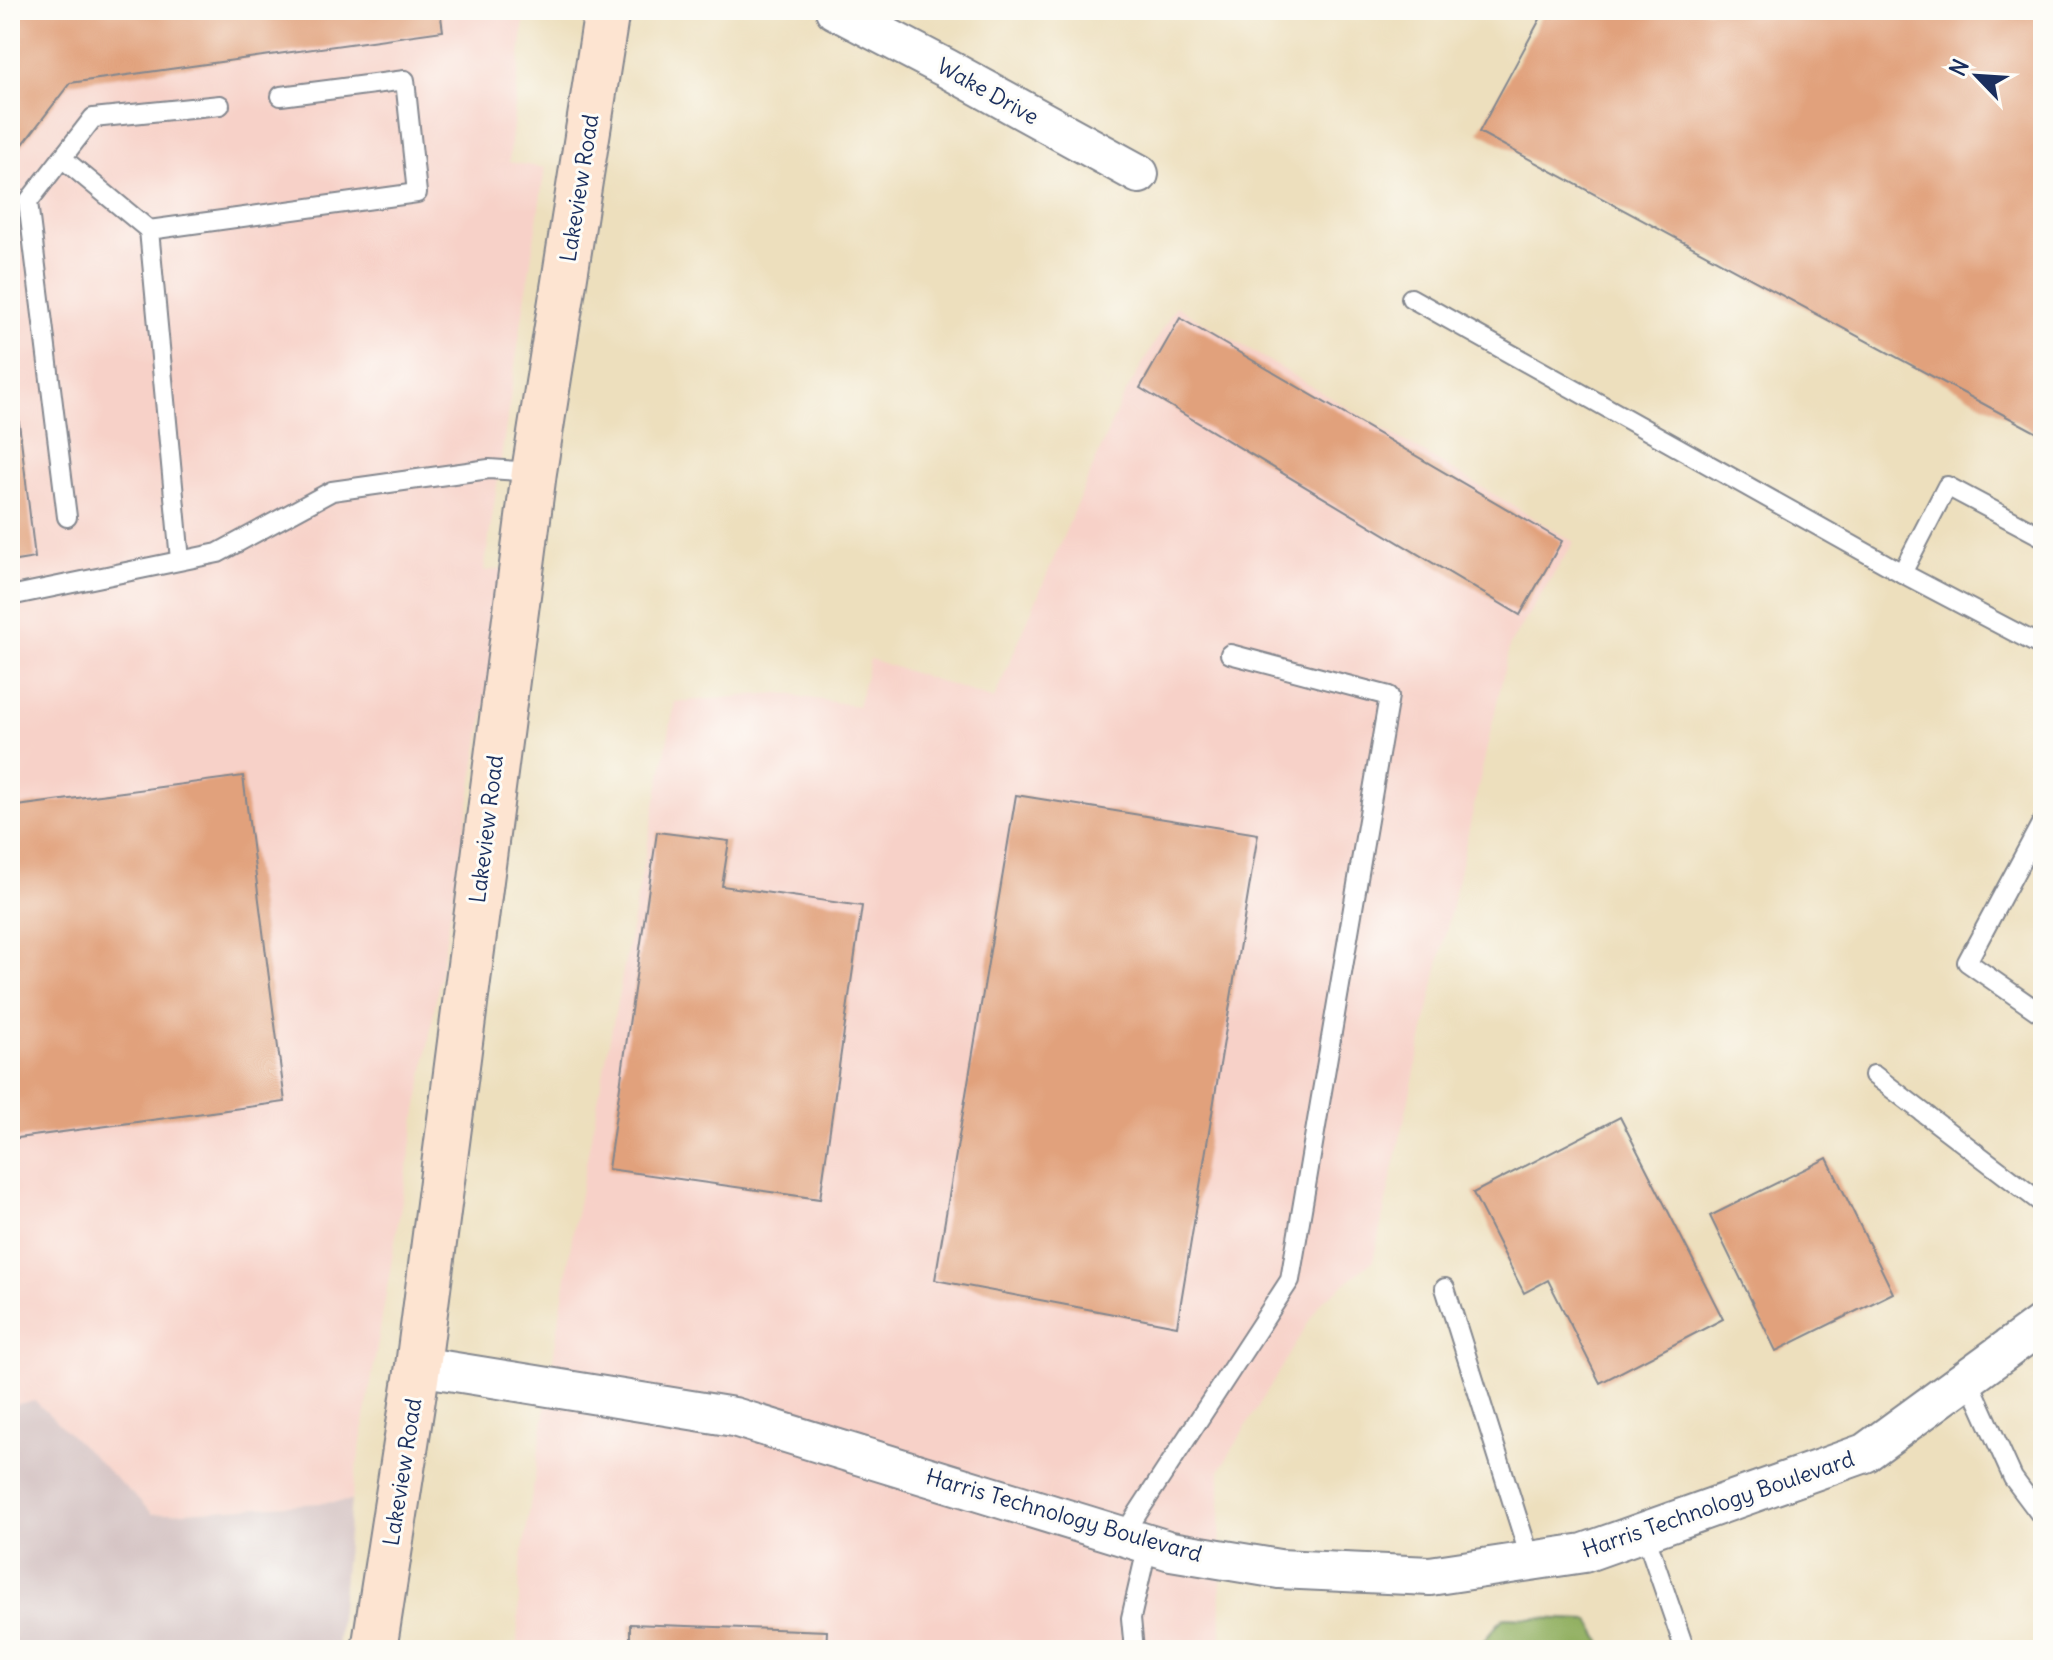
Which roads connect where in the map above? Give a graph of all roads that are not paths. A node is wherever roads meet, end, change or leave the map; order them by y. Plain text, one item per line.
1 (607, 10) edge
2 (835, 10) edge
3 (281, 96) dead end
4 (220, 105) dead end
5 (62, 158) junction
6 (1139, 174) dead end
7 (149, 230) junction
8 (1411, 298) dead end
9 (534, 472) junction
10 (67, 517) dead end
11 (2043, 537) edge
12 (180, 560) junction
13 (1902, 573) junction
14 (10, 596) edge
15 (2043, 647) edge
16 (1230, 654) dead end
17 (2041, 824) dead end
18 (2043, 1015) edge
19 (1874, 1075) dead end
20 (2043, 1204) edge
21 (1445, 1288) dead end
22 (2043, 1323) edge
23 (418, 1366) junction
24 (1968, 1378) junction
25 (2043, 1518) edge
26 (1644, 1531) junction
27 (1135, 1540) junction
28 (1531, 1561) junction
29 (374, 1650) edge
30 (1134, 1650) edge
31 (1685, 1650) edge

1 - 9 main road, Lakeview Road
2 - 6 street, Wake Drive
3 - 7 lane
4 - 5 lane
5 - 7 lane
5 - 10 lane
7 - 12 lane
8 - 13 lane
9 - 12 lane
9 - 23 main road, Lakeview Road
11 - 13 lane
12 - 14 lane
13 - 15 lane
16 - 27 lane
17 - 18 lane
19 - 20 lane
21 - 28 lane
22 - 24 street, Harris Technology Boulevard
23 - 27 street, Harris Technology Boulevard
23 - 29 main road, Lakeview Road
24 - 25 lane
24 - 26 street, Harris Technology Boulevard
26 - 28 street, Harris Technology Boulevard
26 - 31 lane
27 - 28 street, Harris Technology Boulevard
27 - 30 lane

